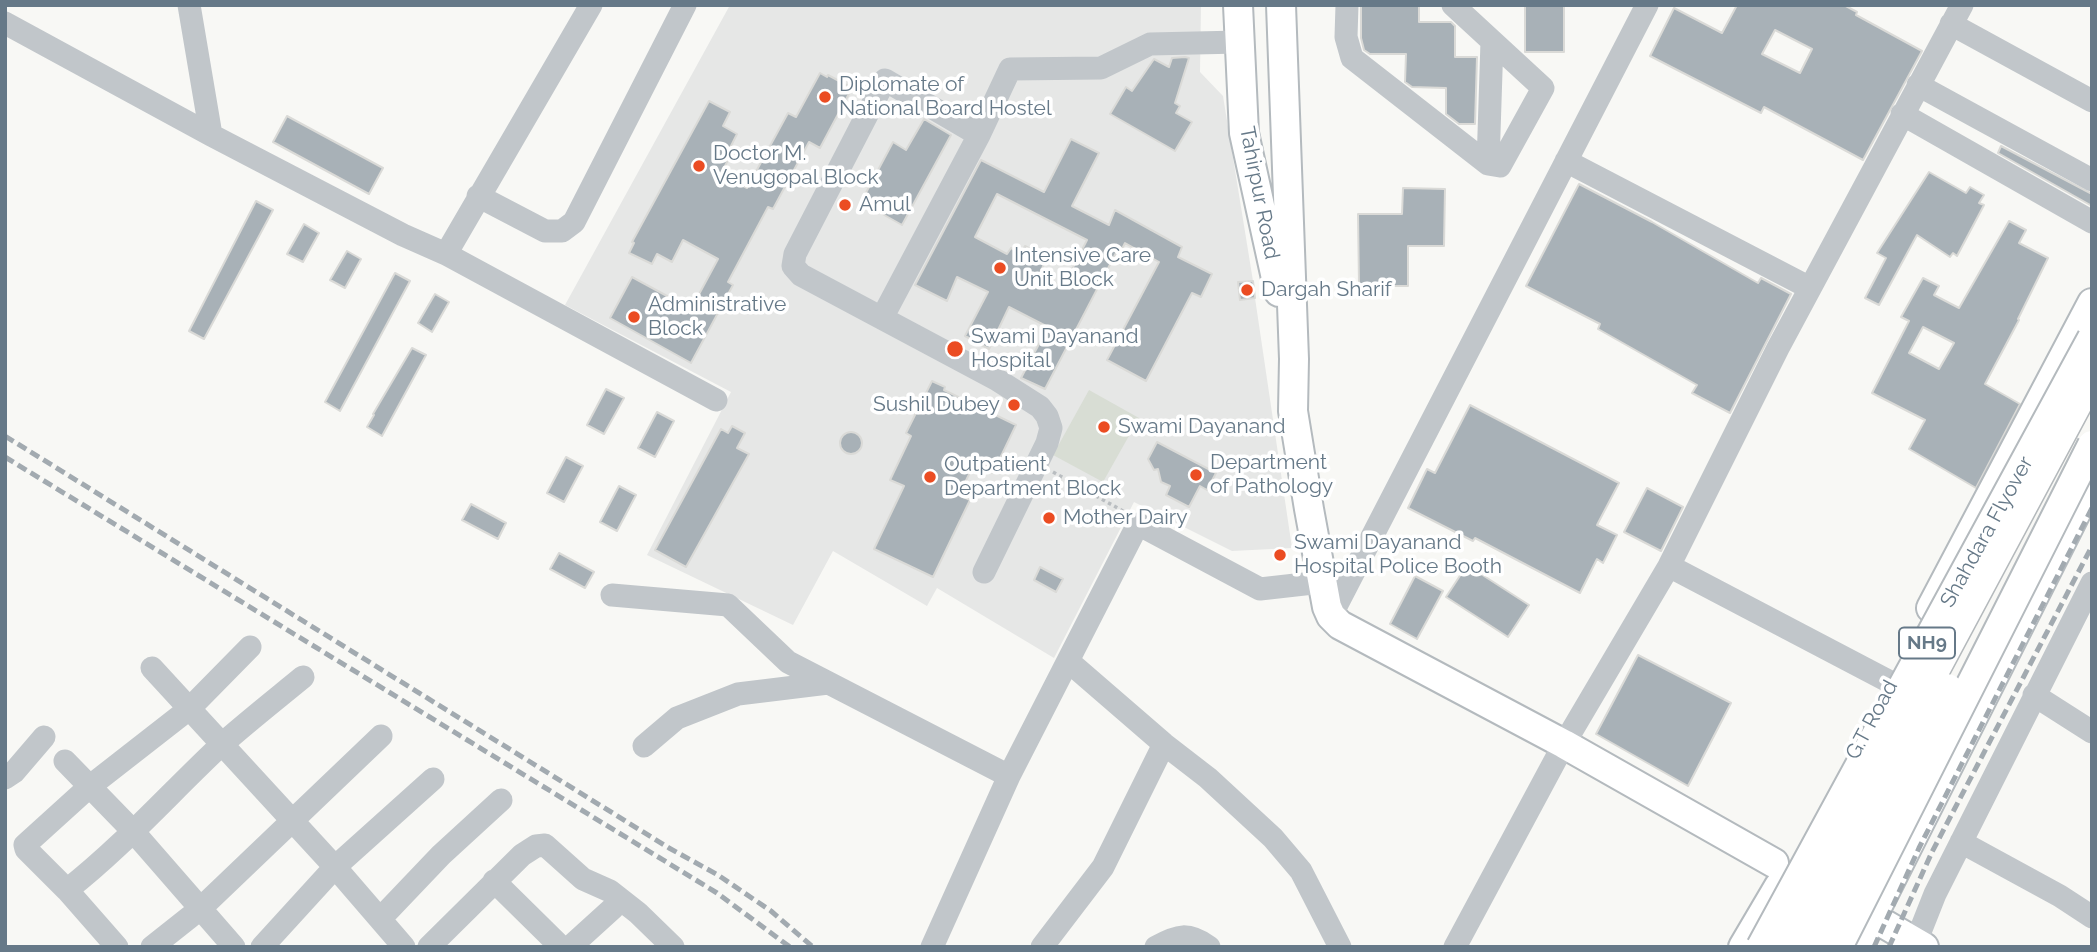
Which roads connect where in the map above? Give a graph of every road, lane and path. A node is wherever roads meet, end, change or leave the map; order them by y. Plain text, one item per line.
1 (189, 5) edge
2 (591, 5) edge
3 (685, 5) edge
4 (1238, 5) edge
5 (1281, 5) edge
6 (1347, 5) edge
7 (1453, 5) edge
8 (1647, 5) edge
9 (1957, 15) edge
10 (5, 23) edge
11 (1492, 41) junction
12 (1240, 42) junction
13 (1918, 85) junction
14 (2092, 101) edge
15 (1902, 114) junction
16 (211, 135) junction
17 (979, 135) junction
18 (1566, 161) junction
19 (1488, 164) junction
20 (2092, 180) edge
21 (1288, 184) junction
22 (1256, 186) junction
23 (478, 196) junction
24 (2092, 222) edge
25 (446, 254) junction
26 (1810, 288) junction
27 (2092, 303) edge
28 (882, 318) junction
29 (2092, 338) edge
30 (1294, 359) junction
31 (2092, 373) edge
32 (716, 400) dead end
33 (2092, 409) edge
34 (2092, 445) edge
35 (1037, 463) junction
36 (2092, 481) edge
37 (1138, 524) junction
38 (1668, 566) junction
39 (984, 572) dead end
40 (1322, 582) junction
41 (2092, 583) edge
42 (612, 596) dead end
43 (1331, 616) junction
44 (2084, 619) edge
45 (250, 647) dead end
46 (1068, 661) junction
47 (152, 668) dead end
48 (303, 677) dead end
49 (828, 682) junction
50 (1892, 683) junction
51 (2034, 695) junction
52 (189, 709) junction
53 (2092, 732) edge
54 (380, 736) dead end
55 (44, 737) dead end
56 (222, 744) junction
57 (1164, 744) junction
58 (1564, 744) junction
59 (644, 746) dead end
60 (65, 761) dead end
61 (1009, 776) junction
62 (5, 778) edge
63 (433, 779) dead end
64 (89, 787) junction
65 (501, 800) dead end
66 (291, 820) junction
67 (132, 830) junction
68 (1961, 842) junction
69 (1782, 863) junction
70 (335, 867) junction
71 (494, 881) junction
72 (67, 890) junction
73 (1774, 897) junction
74 (613, 908) dead end
75 (200, 909) junction
76 (2092, 917) edge
77 (1872, 918) junction
78 (380, 919) junction
79 (1920, 944) edge
80 (117, 947) edge
81 (152, 947) edge
82 (234, 947) edge
83 (262, 947) edge
84 (404, 947) edge
85 (429, 947) edge
86 (561, 947) edge
87 (570, 947) edge
88 (673, 947) edge
89 (932, 947) edge
90 (1042, 947) edge
91 (1156, 947) edge
92 (1209, 947) edge
93 (1339, 947) edge
94 (1455, 947) edge
95 (1743, 947) edge
96 (1761, 947) edge
97 (1785, 947) edge
98 (1812, 947) edge
99 (1838, 947) edge
100 (1857, 947) edge

1 - 16 street
2 - 23 street
3 - 23 street
4 - 12 main road, Tahirpur Road
5 - 21 main road, Tahirpur Road
6 - 19 street
7 - 11 street
8 - 18 street
9 - 13 street
9 - 14 street
10 - 16 street
11 - 19 street
11 - 19 street
12 - 17 street
12 - 22 main road, Tahirpur Road
13 - 15 street
13 - 20 street
15 - 24 street
15 - 26 street
16 - 25 street
17 - 28 street
17 - 28 street
18 - 26 street
18 - 43 street
21 - 22 main road
21 - 30 main road, Tahirpur Road
22 - 30 main road, Tahirpur Road
23 - 25 street
25 - 32 street
26 - 38 street
27 - 50 main road, G.T Road
28 - 35 street
29 - 96 main road, Shahdara Flyover / NH9, bridge
30 - 40 main road
31 - 97 highway, Shahdara Flyover, bridge
33 - 98 highway, Shahdara Flyover, bridge
34 - 99 main road, NH9, bridge
35 - 37 path
35 - 39 street
36 - 77 main road
37 - 40 street
37 - 46 street
38 - 50 street
38 - 58 street
40 - 43 main road
41 - 44 street
42 - 49 street
43 - 58 main road
44 - 51 street
45 - 52 street
46 - 57 street
46 - 61 street
47 - 52 street
48 - 56 street
49 - 59 street
49 - 61 street
50 - 69 main road, G.T Road
51 - 53 street
51 - 68 street
52 - 56 street
52 - 64 street
54 - 66 street
55 - 62 street
56 - 66 street
56 - 67 street
57 - 90 street
57 - 93 street
58 - 69 main road
58 - 94 street
60 - 64 street
61 - 89 street
63 - 70 street
64 - 67 street
64 - 72 street
65 - 78 street
66 - 70 street
66 - 75 street
67 - 72 street
67 - 75 street
68 - 76 street
68 - 79 street
69 - 73 main road
69 - 77 main road
70 - 78 street
70 - 83 street
71 - 85 street
71 - 86 street
71 - 88 street
72 - 80 street
73 - 95 main road
73 - 100 main road
74 - 87 street
75 - 81 street
75 - 82 street
77 - 79 main road
77 - 100 main road
78 - 84 street
91 - 92 street

